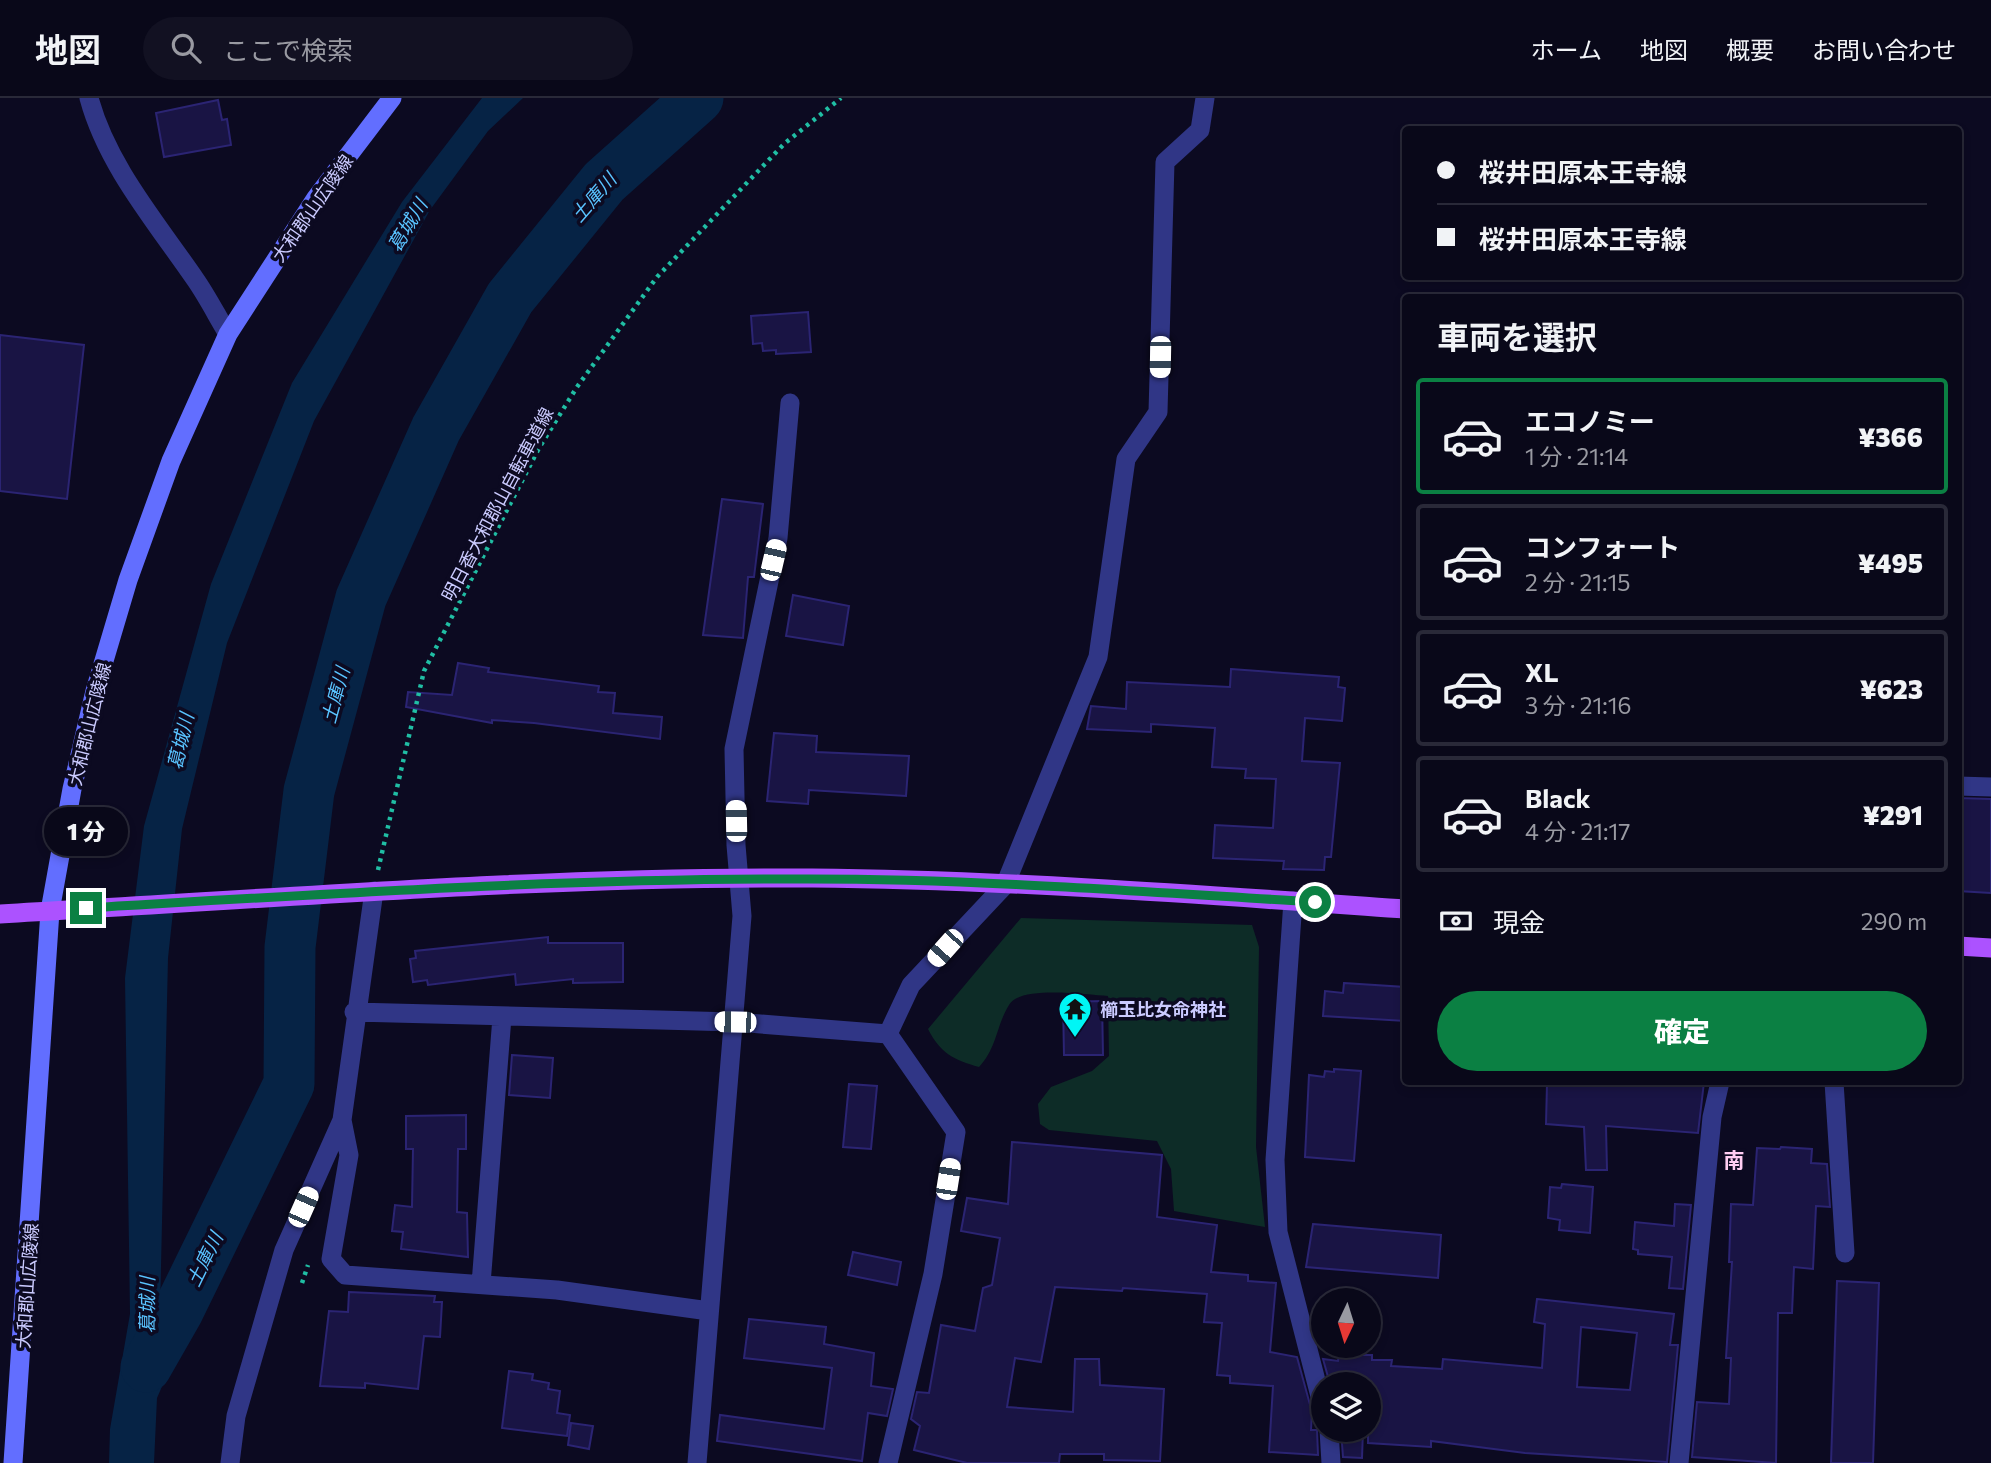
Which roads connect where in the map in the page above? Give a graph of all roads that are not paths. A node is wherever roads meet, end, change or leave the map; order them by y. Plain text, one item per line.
1 (89, 98) edge
2 (392, 98) edge
3 (1205, 98) edge
4 (228, 334) junction
5 (790, 403) dead end
6 (1962, 786) edge
7 (1991, 787) edge
8 (740, 879) junction
9 (1005, 885) junction
10 (374, 891) junction
11 (1293, 901) junction
12 (1402, 909) edge
13 (50, 911) junction
14 (0, 914) edge
15 (1962, 946) edge
16 (1991, 948) edge
17 (354, 1012) junction
18 (502, 1017) junction
19 (735, 1022) junction
20 (888, 1034) junction
21 (1719, 1085) edge
22 (1834, 1085) edge
23 (342, 1120) junction
24 (1845, 1253) dead end
25 (481, 1284) junction
26 (709, 1311) junction
27 (1314, 1372) edge
28 (1330, 1442) edge
29 (13, 1463) edge
30 (230, 1463) edge
31 (696, 1463) edge
32 (888, 1463) edge
33 (1331, 1463) edge
34 (1679, 1463) edge

1 - 4 street
2 - 4 main road, 大和郡山広陵線
3 - 9 street
4 - 13 main road, 大和郡山広陵線
5 - 8 street
6 - 7 street
8 - 9 main road
8 - 10 main road
8 - 19 street
9 - 11 main road
9 - 20 street
10 - 13 main road
10 - 17 street
11 - 12 main road
11 - 27 street
13 - 14 main road
13 - 29 main road, 大和郡山広陵線
15 - 16 main road
17 - 18 street
17 - 23 street
18 - 19 street
18 - 25 street
19 - 20 street
19 - 26 street
20 - 32 street
21 - 34 street
22 - 24 street
23 - 25 street
23 - 30 street
25 - 26 street
26 - 31 street
28 - 33 street

